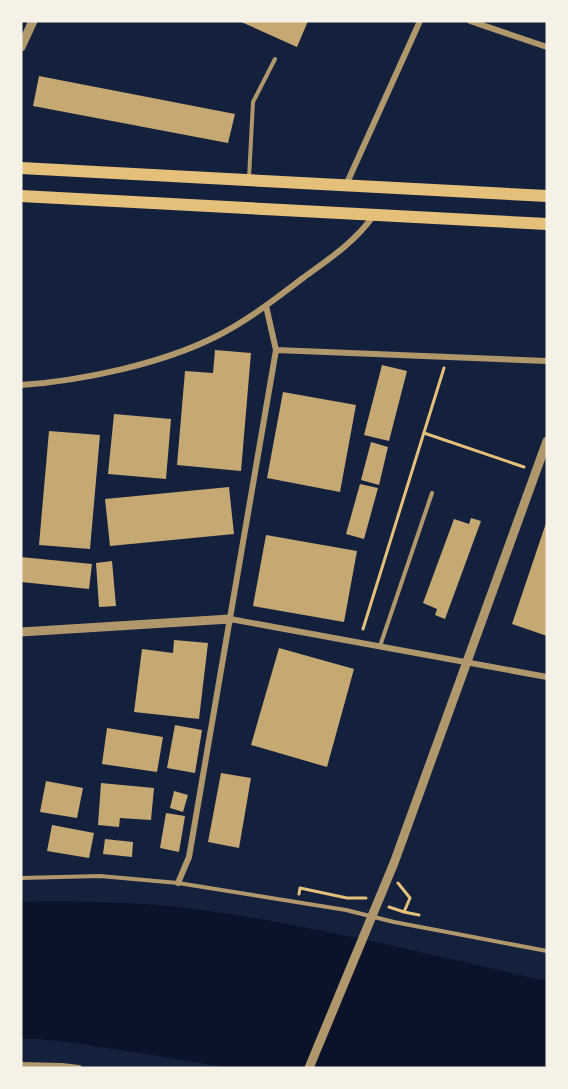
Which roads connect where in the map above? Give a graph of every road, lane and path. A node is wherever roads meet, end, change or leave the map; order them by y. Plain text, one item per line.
1 (33, 21) edge
2 (420, 21) edge
3 (470, 21) edge
4 (21, 47) edge
5 (547, 47) edge
6 (275, 59) dead end
7 (21, 168) edge
8 (249, 181) junction
9 (346, 186) junction
10 (21, 196) edge
11 (547, 196) edge
12 (374, 215) junction
13 (547, 224) edge
14 (266, 306) junction
15 (276, 350) junction
16 (448, 357) junction
17 (547, 361) edge
18 (21, 385) edge
19 (424, 433) junction
20 (547, 441) edge
21 (524, 467) dead end
22 (432, 493) dead end
23 (230, 619) junction
24 (363, 628) dead end
25 (21, 632) edge
26 (379, 646) junction
27 (467, 662) junction
28 (547, 677) edge
29 (21, 878) edge
30 (178, 883) junction
31 (398, 883) dead end
32 (306, 889) dead end
33 (366, 898) dead end
34 (389, 907) dead end
35 (404, 912) junction
36 (426, 917) dead end
37 (547, 951) edge
38 (21, 1065) edge
39 (79, 1068) edge
40 (309, 1068) edge

1 - 4 street
2 - 9 street
3 - 5 street
6 - 8 lane
7 - 8 highway
8 - 9 highway
9 - 11 highway
10 - 12 highway
12 - 13 highway
12 - 14 street
14 - 15 street
14 - 18 street
15 - 16 street
15 - 23 street
16 - 17 street
16 - 19 path
19 - 21 path
19 - 24 path
20 - 27 street
22 - 26 lane
23 - 25 street
23 - 26 street
23 - 30 street
26 - 27 street
27 - 28 street
27 - 40 street
29 - 30 lane
30 - 37 lane
31 - 35 path
32 - 33 path
34 - 35 path
35 - 36 path
38 - 39 street

